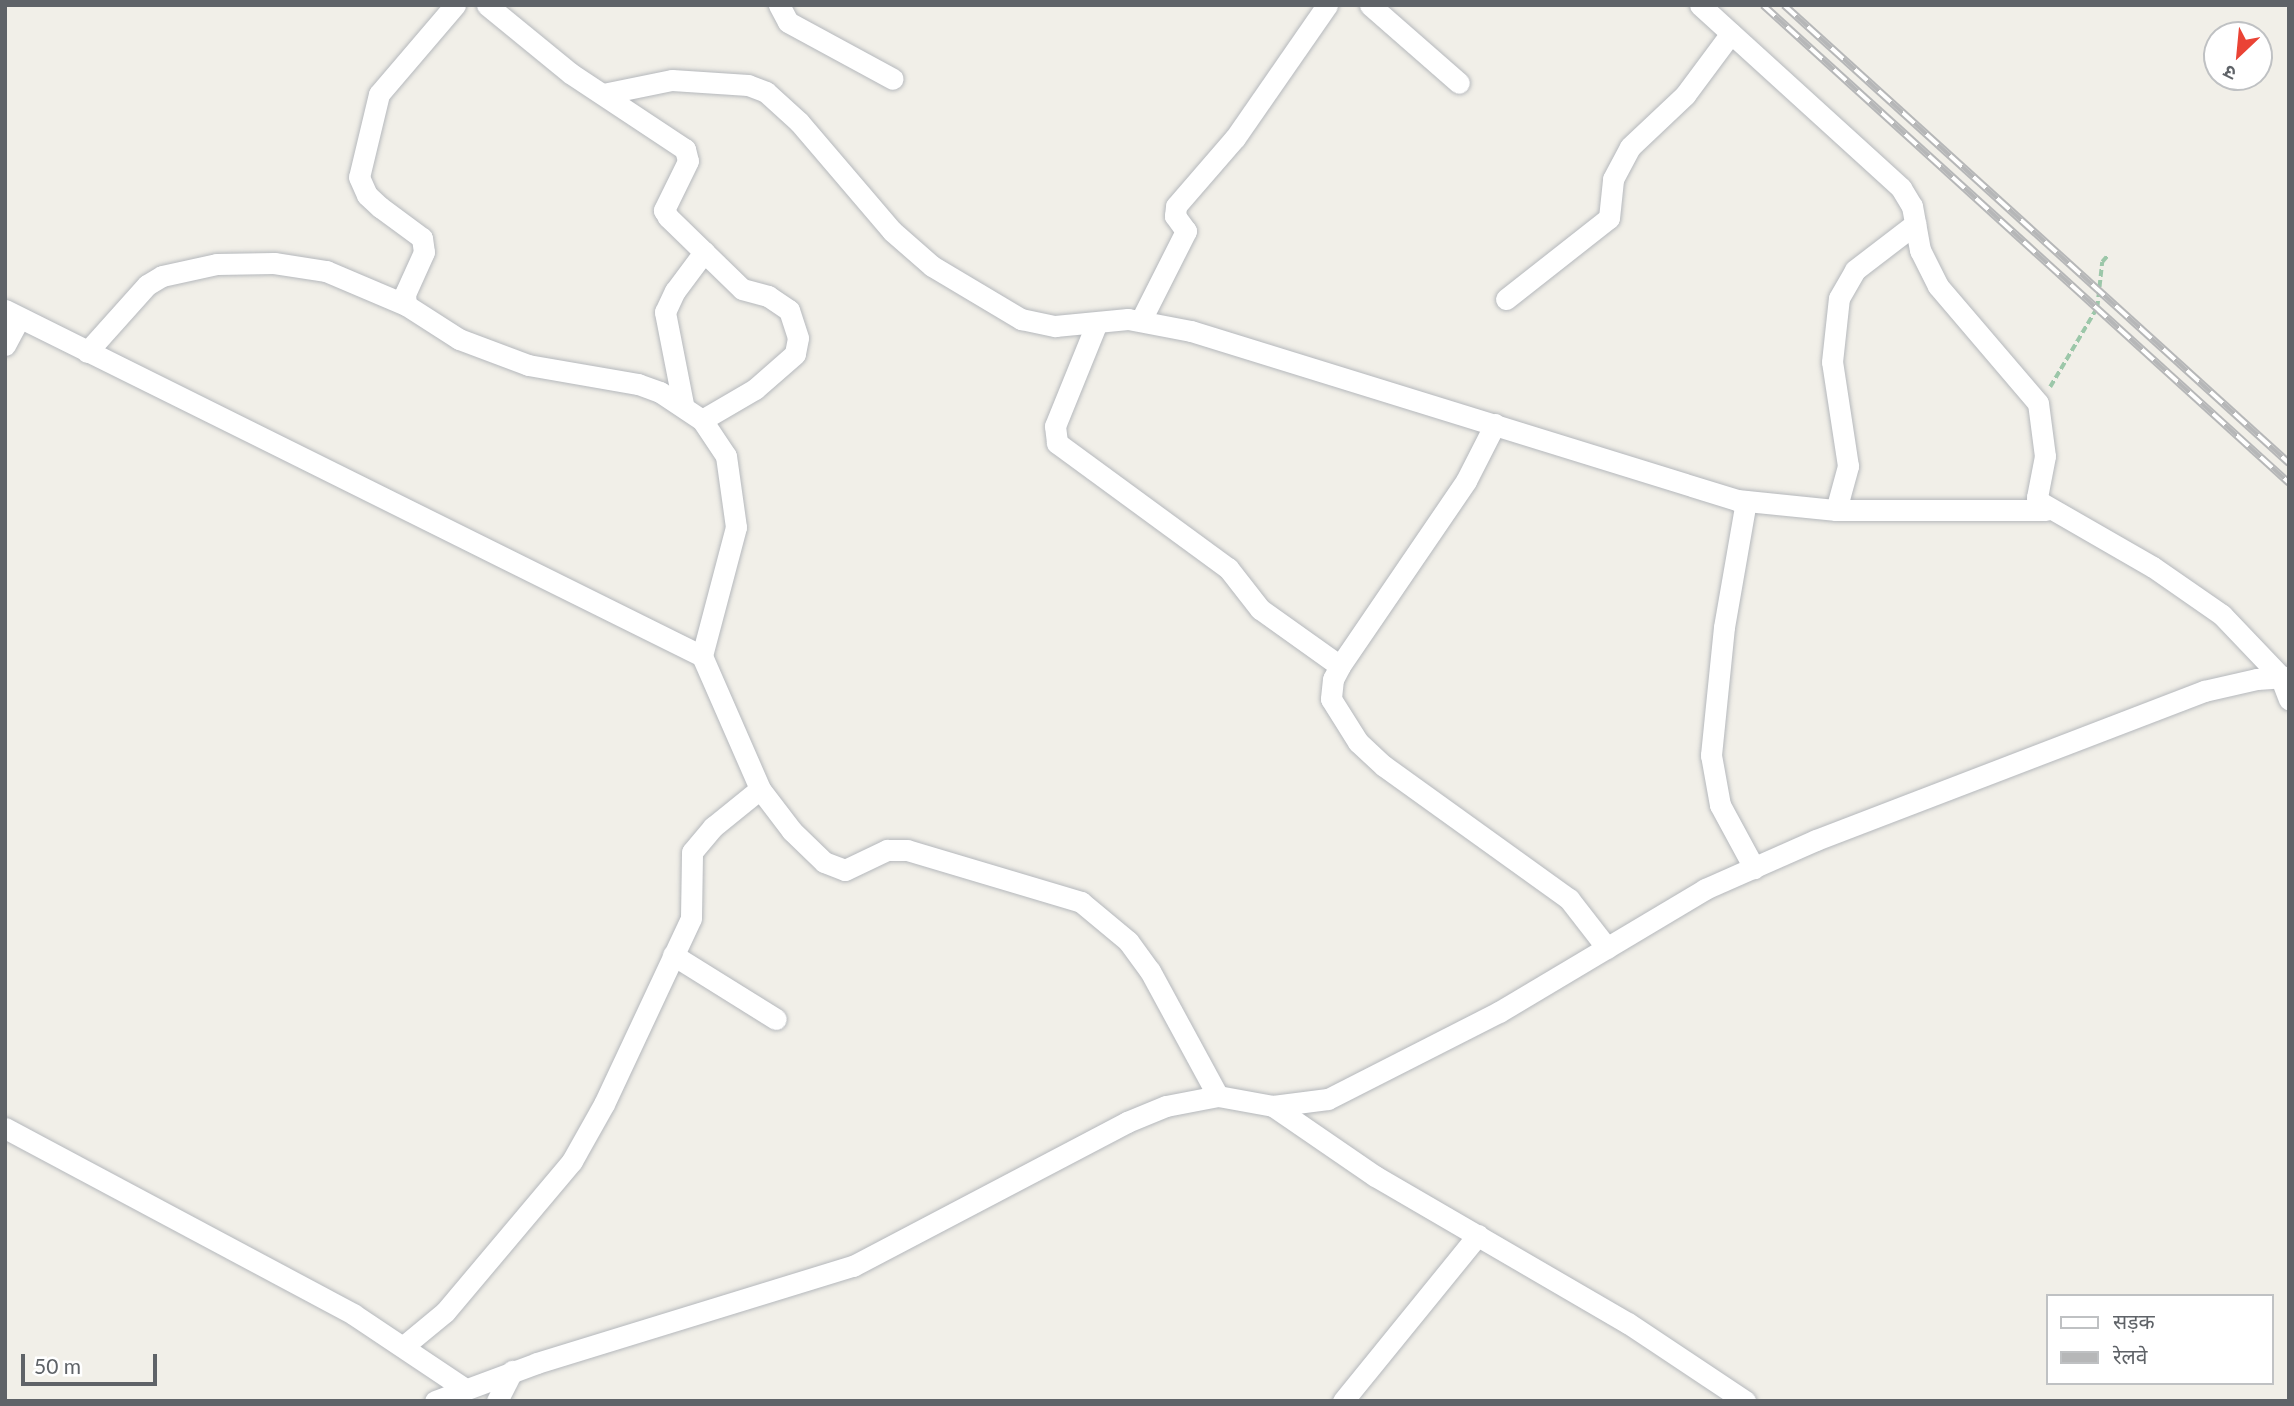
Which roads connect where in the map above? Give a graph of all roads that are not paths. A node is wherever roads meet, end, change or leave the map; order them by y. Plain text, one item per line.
1 (455, 5) edge
2 (487, 5) edge
3 (779, 5) edge
4 (1326, 5) edge
5 (1370, 5) edge
6 (1700, 5) edge
7 (1731, 33) junction
8 (893, 79) dead end
9 (1460, 83) dead end
10 (603, 94) junction
11 (1915, 224) junction
12 (704, 253) junction
13 (1506, 299) dead end
14 (407, 305) junction
15 (12, 314) edge
16 (1141, 320) junction
17 (1096, 325) junction
18 (5, 345) edge
19 (87, 352) junction
20 (683, 404) junction
21 (702, 420) junction
22 (1495, 424) junction
23 (1746, 502) junction
24 (1836, 510) junction
25 (2046, 510) junction
26 (702, 656) junction
27 (1340, 666) junction
28 (2284, 676) edge
29 (2289, 699) edge
30 (760, 789) junction
31 (1754, 867) junction
32 (1607, 948) junction
33 (673, 955) junction
34 (776, 1019) dead end
35 (1218, 1096) junction
36 (1273, 1107) junction
37 (5, 1128) edge
38 (1478, 1235) junction
39 (405, 1345) junction
40 (512, 1371) junction
41 (465, 1388) junction
42 (435, 1401) edge
43 (498, 1401) edge
44 (1343, 1401) edge
45 (1745, 1401) edge

1 - 14 street
2 - 10 street
3 - 8 street
4 - 16 street
5 - 9 street
6 - 7 street
7 - 11 street
7 - 13 street
10 - 12 street
10 - 17 street
11 - 24 street
11 - 25 street
12 - 20 street
12 - 21 street
14 - 19 street
14 - 20 street
15 - 18 street
15 - 19 street
16 - 17 street
16 - 22 street
17 - 27 street
19 - 26 street
20 - 21 street
21 - 26 street
22 - 23 street
22 - 27 street
23 - 24 street
23 - 31 street
24 - 25 street
25 - 28 street
26 - 30 street
27 - 32 street
28 - 29 street
28 - 31 street
30 - 33 street
30 - 35 street
31 - 32 street
32 - 36 street
33 - 34 street
33 - 39 street
35 - 36 street
35 - 40 street
36 - 38 street
37 - 39 street
38 - 44 street
38 - 45 street
39 - 41 street
40 - 41 street
40 - 43 street
41 - 42 street

